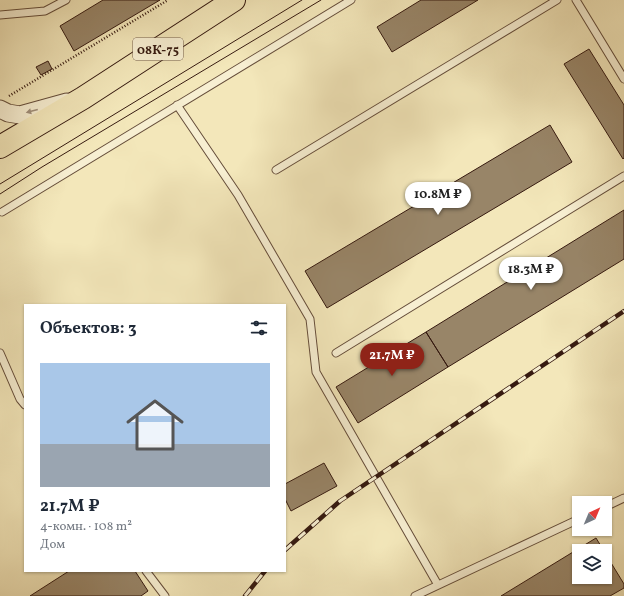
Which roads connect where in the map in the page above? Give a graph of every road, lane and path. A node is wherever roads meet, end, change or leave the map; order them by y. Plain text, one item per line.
1 (66, 0) edge
2 (168, 0) edge
3 (234, 0) edge
4 (351, 0) edge
5 (557, 0) edge
6 (576, 0) edge
7 (0, 15) edge
8 (624, 79) edge
9 (83, 98) junction
10 (3, 104) edge
11 (177, 105) junction
12 (0, 147) edge
13 (276, 170) dead end
14 (624, 176) edge
15 (1, 211) edge
16 (0, 353) edge
17 (336, 353) dead end
18 (24, 404) edge
19 (624, 498) edge
20 (612, 504) edge
21 (572, 522) edge
22 (147, 572) edge
23 (438, 585) junction
24 (165, 596) edge
25 (415, 596) edge

1 - 7 lane
2 - 10 path
3 - 9 main road, 08К-75
4 - 11 lane
5 - 13 lane
6 - 8 lane
9 -> 10 street
9 - 12 main road, 08К-75
11 - 15 lane
11 - 23 lane
14 - 17 lane
16 - 18 lane
19 - 20 lane
21 - 23 lane
22 - 24 lane
23 - 25 lane

